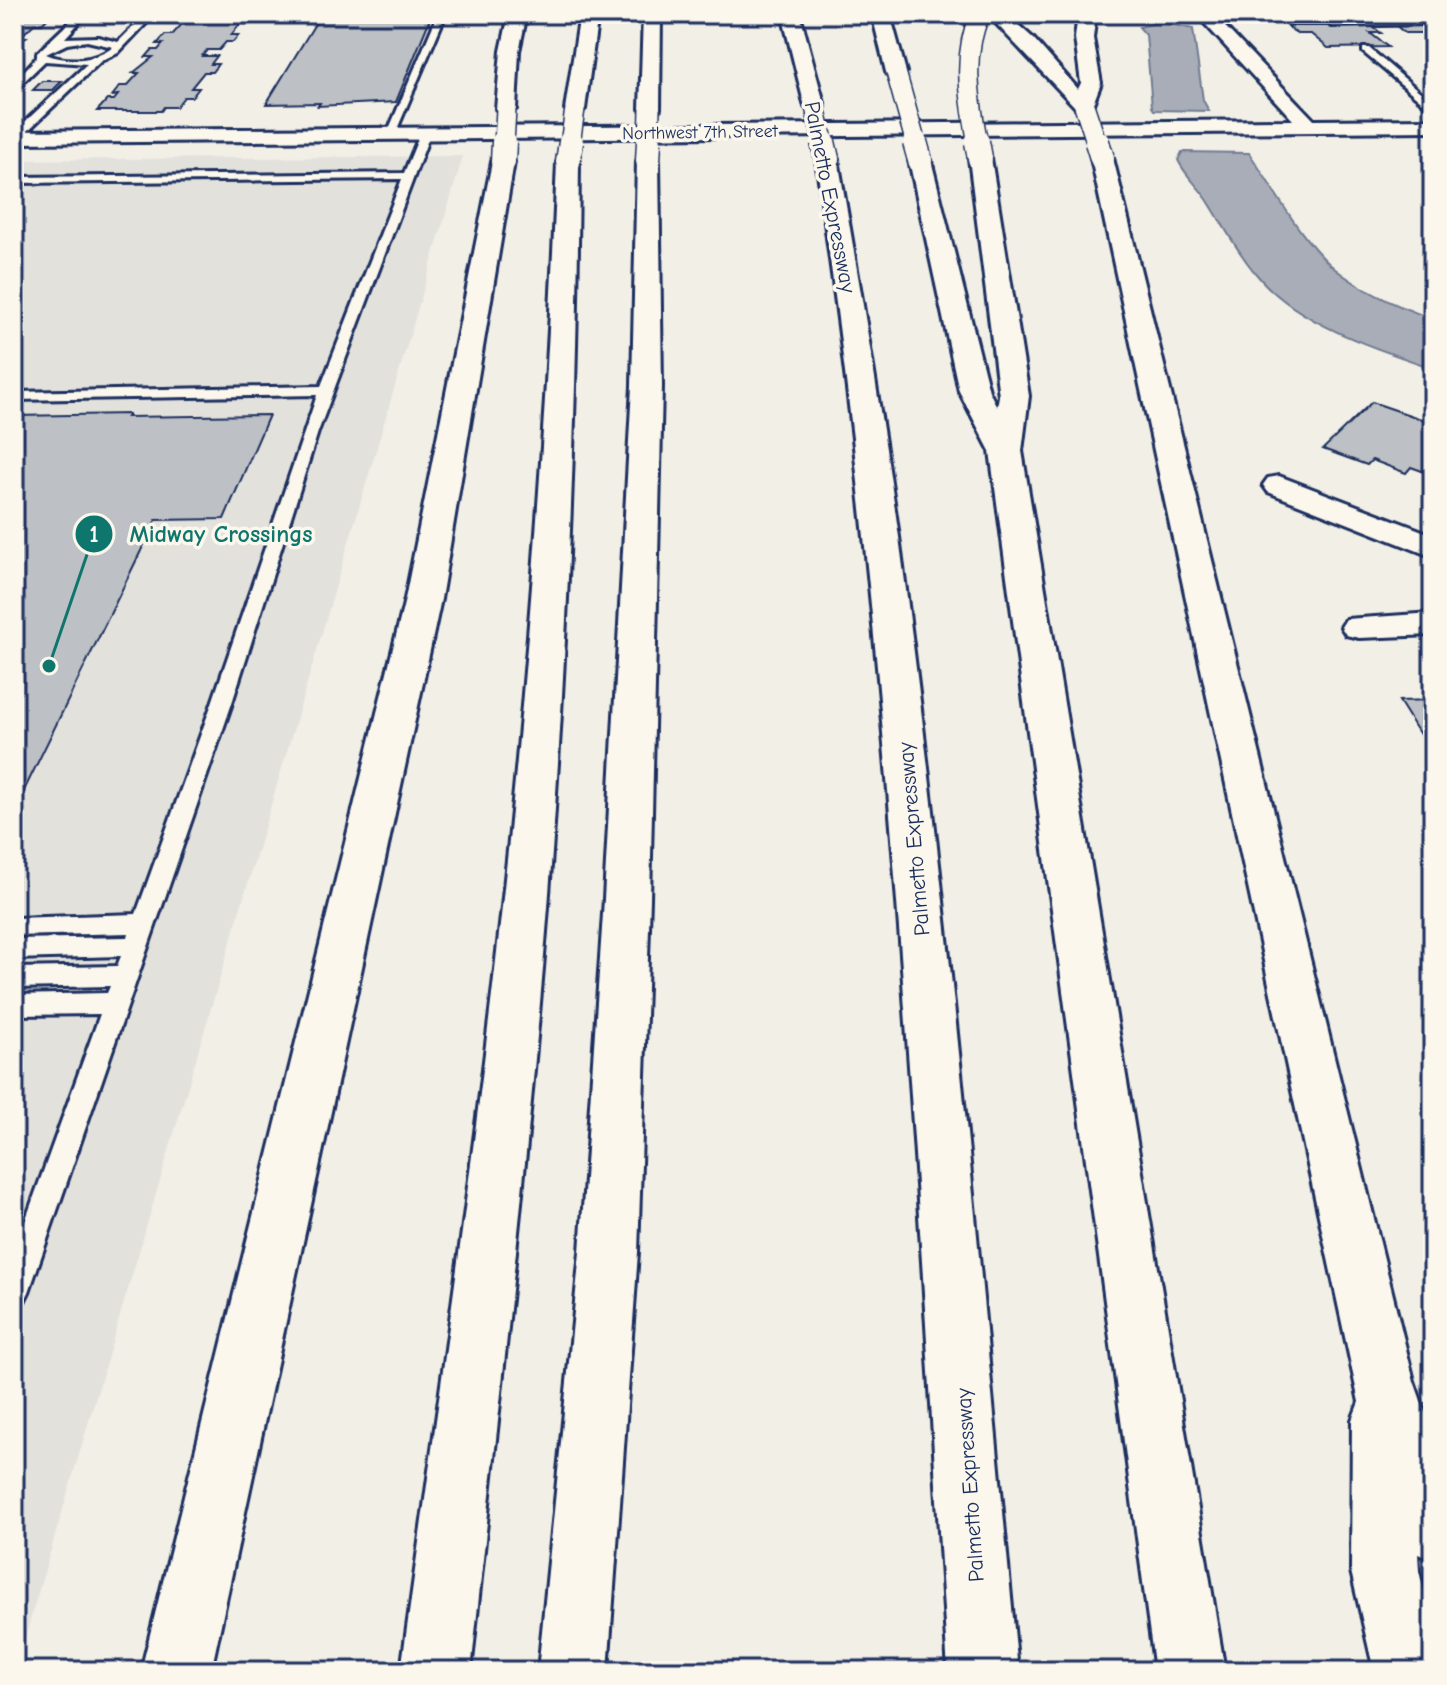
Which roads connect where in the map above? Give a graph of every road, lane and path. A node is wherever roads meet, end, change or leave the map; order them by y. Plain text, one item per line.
1 (83, 14) edge
2 (151, 14) edge
3 (442, 14) edge
4 (502, 14) edge
5 (518, 14) edge
6 (569, 14) edge
7 (589, 14) edge
8 (652, 14) edge
9 (791, 14) edge
10 (881, 14) edge
11 (980, 14) edge
12 (996, 14) edge
13 (1087, 14) edge
14 (1204, 14) edge
15 (1313, 14) edge
16 (1433, 21) edge
17 (54, 45) junction
18 (116, 45) junction
19 (1366, 50) dead end
20 (510, 51) junction
21 (42, 58) junction
22 (99, 58) junction
23 (14, 88) edge
24 (1083, 103) junction
25 (1433, 108) edge
26 (575, 109) junction
27 (1433, 125) edge
28 (1310, 127) junction
29 (390, 134) junction
30 (425, 134) junction
31 (15, 137) edge
32 (408, 176) junction
33 (14, 180) edge
34 (325, 390) junction
35 (14, 396) edge
36 (1006, 451) junction
37 (1279, 485) dead end
38 (1433, 547) edge
39 (1433, 624) edge
40 (1359, 627) dead end
41 (145, 923) junction
42 (14, 927) edge
43 (136, 946) junction
44 (14, 949) edge
45 (126, 976) junction
46 (14, 978) edge
47 (116, 1003) junction
48 (14, 1005) edge
49 (14, 1292) edge
50 (1383, 1381) junction
51 (1433, 1527) edge
52 (176, 1671) edge
53 (436, 1671) edge
54 (573, 1671) edge
55 (983, 1671) edge
56 (1190, 1671) edge
57 (1409, 1671) edge

1 - 17 lane
2 - 18 lane
3 - 29 lane
4 - 20 highway
5 - 20 highway
6 - 26 highway
7 - 26 highway
8 - 54 highway, bridge
9 - 55 highway, Palmetto Expressway, bridge
10 - 36 highway, bridge
11 - 36 highway, bridge
12 - 24 highway
13 - 24 highway
14 - 28 street
15 - 16 lane
17 - 18 lane
17 - 21 lane
18 - 22 lane
19 - 25 lane
20 - 52 highway, bridge
21 - 22 lane
21 - 23 lane
22 - 31 lane
24 - 50 highway, bridge
26 - 53 highway, bridge
27 - 28 street, Northwest 7th Street
28 - 30 street, Northwest 7th Street
29 - 30 street, Northwest 7th Street
29 - 31 street, Northwest 7th Street
30 - 32 lane
32 - 33 lane
32 - 34 lane
34 - 35 lane
34 - 41 lane
36 - 56 highway
37 - 38 street
39 - 40 street
41 - 42 lane
41 - 43 lane
43 - 44 lane
43 - 45 lane
45 - 46 lane
45 - 47 lane
47 - 48 lane
47 - 49 lane
50 - 51 highway
50 - 57 highway

